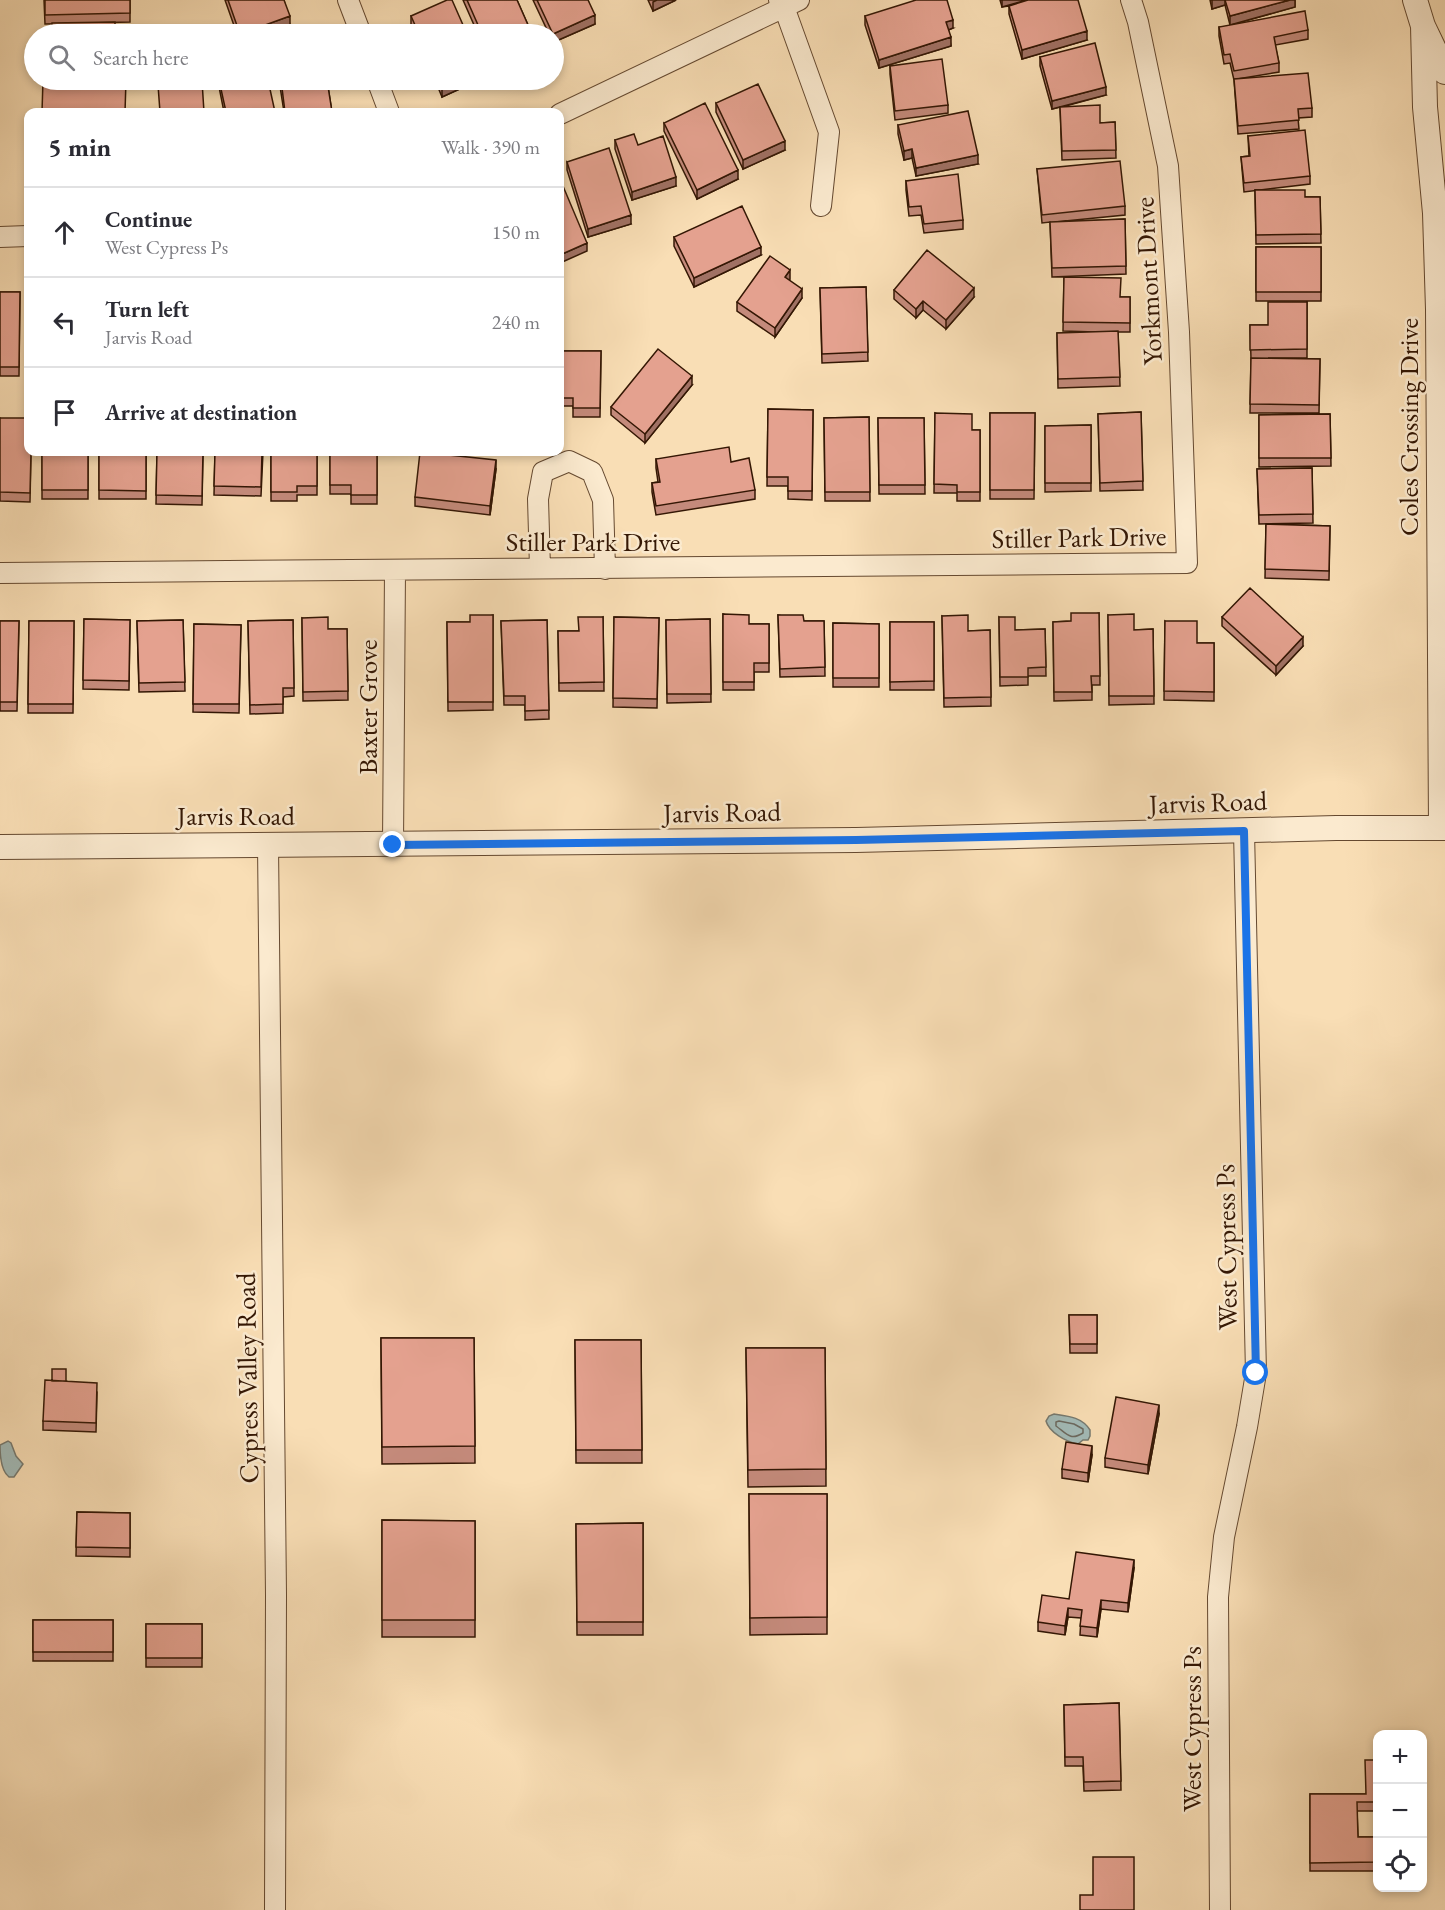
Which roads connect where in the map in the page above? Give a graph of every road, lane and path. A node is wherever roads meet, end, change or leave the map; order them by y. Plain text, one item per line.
1 (348, 0) edge
2 (1131, 0) edge
3 (1415, 0) edge
4 (787, 2) edge
5 (357, 24) edge
6 (1423, 26) junction
7 (1445, 72) edge
8 (381, 90) edge
9 (388, 108) edge
10 (564, 112) edge
11 (821, 206) dead end
12 (0, 237) edge
13 (24, 237) edge
14 (1187, 563) joint
15 (540, 568) junction
16 (605, 569) junction
17 (394, 570) junction
18 (0, 573) edge
19 (1443, 828) edge
20 (1244, 831) junction
21 (268, 845) junction
22 (393, 845) junction
23 (0, 847) edge
24 (275, 1910) edge
25 (1220, 1910) edge

1 - 5 street
2 - 14 street, Yorkmont Drive
3 - 6 street, Coles Crossing Drive
4 - 10 street
4 - 11 street
6 - 7 street, Coles Crossing Drive
6 - 19 street, Coles Crossing Drive
8 - 9 street
12 - 13 street
14 - 16 street, Stiller Park Drive
15 - 16 street, Stiller Park Drive
15 - 16 street
15 - 17 street, Stiller Park Drive
17 - 18 street, Stiller Park Drive
17 - 22 street, Baxter Grove
19 - 20 street, Jarvis Road
20 - 22 street, Jarvis Road
20 - 25 street, West Cypress Ps
21 - 22 street, Jarvis Road
21 - 23 street, Jarvis Road
21 - 24 street, Cypress Valley Road

